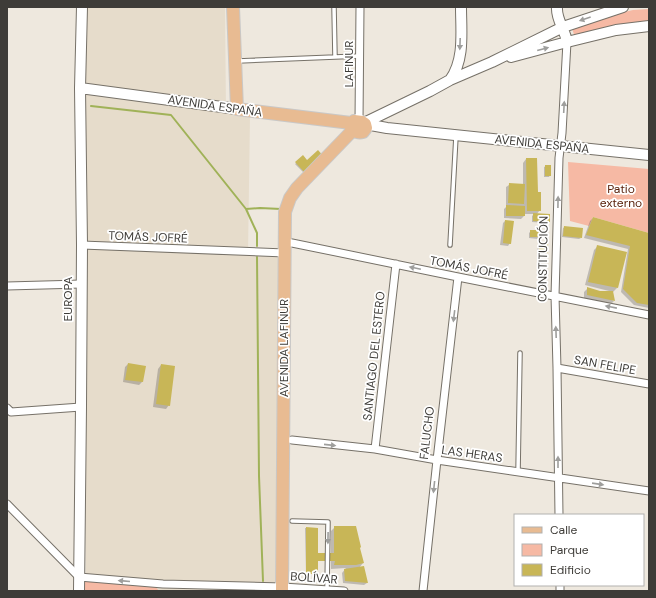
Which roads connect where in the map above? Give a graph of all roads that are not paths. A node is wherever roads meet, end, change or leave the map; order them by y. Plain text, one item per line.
1 (82, 7) edge
2 (233, 7) edge
3 (334, 7) edge
4 (360, 7) edge
5 (461, 7) edge
6 (557, 7) edge
7 (623, 7) edge
8 (649, 26) edge
9 (563, 27) junction
10 (568, 42) junction
11 (360, 56) junction
12 (335, 57) junction
13 (235, 62) junction
14 (492, 62) junction
15 (450, 80) junction
16 (80, 88) junction
17 (236, 109) junction
18 (360, 126) junction
19 (456, 135) junction
20 (561, 146) junction
21 (649, 155) edge
22 (82, 245) junction
23 (450, 245) dead end
24 (287, 246) junction
25 (396, 264) junction
26 (458, 277) junction
27 (82, 284) junction
28 (7, 286) edge
29 (555, 296) junction
30 (649, 315) edge
31 (520, 353) dead end
32 (557, 368) junction
33 (649, 384) edge
34 (7, 408) edge
35 (81, 408) junction
36 (292, 440) junction
37 (375, 449) junction
38 (437, 460) junction
39 (518, 472) junction
40 (558, 478) junction
41 (649, 491) edge
42 (7, 504) edge
43 (559, 514) edge
44 (292, 521) junction
45 (79, 577) junction
46 (163, 588) edge
47 (258, 589) edge
48 (286, 589) edge
49 (327, 590) junction
50 (79, 591) edge
51 (344, 591) edge
52 (423, 591) edge

1 - 16 main road, EUROPA
2 - 13 main road
3 - 12 lane
4 - 11 street, LAFINUR
5 -> 15 main road
6 - 9 main road, CONSTITUCIÓN
7 -> 9 main road
8 - 10 main road
9 - 10 main road, CONSTITUCIÓN
9 - 14 main road
14 -> 10 main road
20 -> 10 street, CONSTITUCIÓN
11 - 12 lane
11 - 18 street, LAFINUR
12 - 13 lane
13 - 17 main road
14 - 15 main road
15 - 18 main road
16 - 17 main road, AVENIDA ESPAÑA
16 - 22 main road, EUROPA
17 - 18 main road, AVENIDA ESPAÑA
18 - 19 main road, AVENIDA ESPAÑA
18 - 24 main road, AVENIDA LAFINUR
19 - 20 main road, AVENIDA ESPAÑA
19 - 23 lane
20 - 21 main road, AVENIDA ESPAÑA
29 -> 20 street, CONSTITUCIÓN
22 - 24 street, TOMÁS JOFRÉ
22 - 27 main road, EUROPA
24 - 25 street, TOMÁS JOFRÉ
24 - 36 main road, AVENIDA LAFINUR
24 - 48 main road, AVENIDA LAFINUR
26 -> 25 street, TOMÁS JOFRÉ
25 - 37 street, SANTIAGO DEL ESTERO
26 - 29 street, TOMÁS JOFRÉ
26 -> 38 street, FALUCHO
27 - 28 street
27 - 35 main road, EUROPA
30 -> 29 street, TOMÁS JOFRÉ
32 -> 29 street, CONSTITUCIÓN
31 - 39 lane
32 - 33 street, SAN FELIPE
40 -> 32 street, CONSTITUCIÓN
34 - 35 street
35 - 45 main road, EUROPA
36 -> 37 street, LAS HERAS
36 - 44 main road, AVENIDA LAFINUR
37 - 38 street, LAS HERAS
38 - 39 street, LAS HERAS
38 -> 52 street, FALUCHO
39 - 40 street, LAS HERAS
40 -> 41 street, LAS HERAS
40 - 43 street, CONSTITUCIÓN
42 - 45 street
44 - 48 main road, AVENIDA LAFINUR
44 -> 49 lane
46 -> 45 street, BOLÍVAR
45 - 50 main road, EUROPA
46 - 47 street, BOLÍVAR
47 - 48 street, BOLÍVAR
48 - 49 street, BOLÍVAR
49 - 51 street, BOLÍVAR

